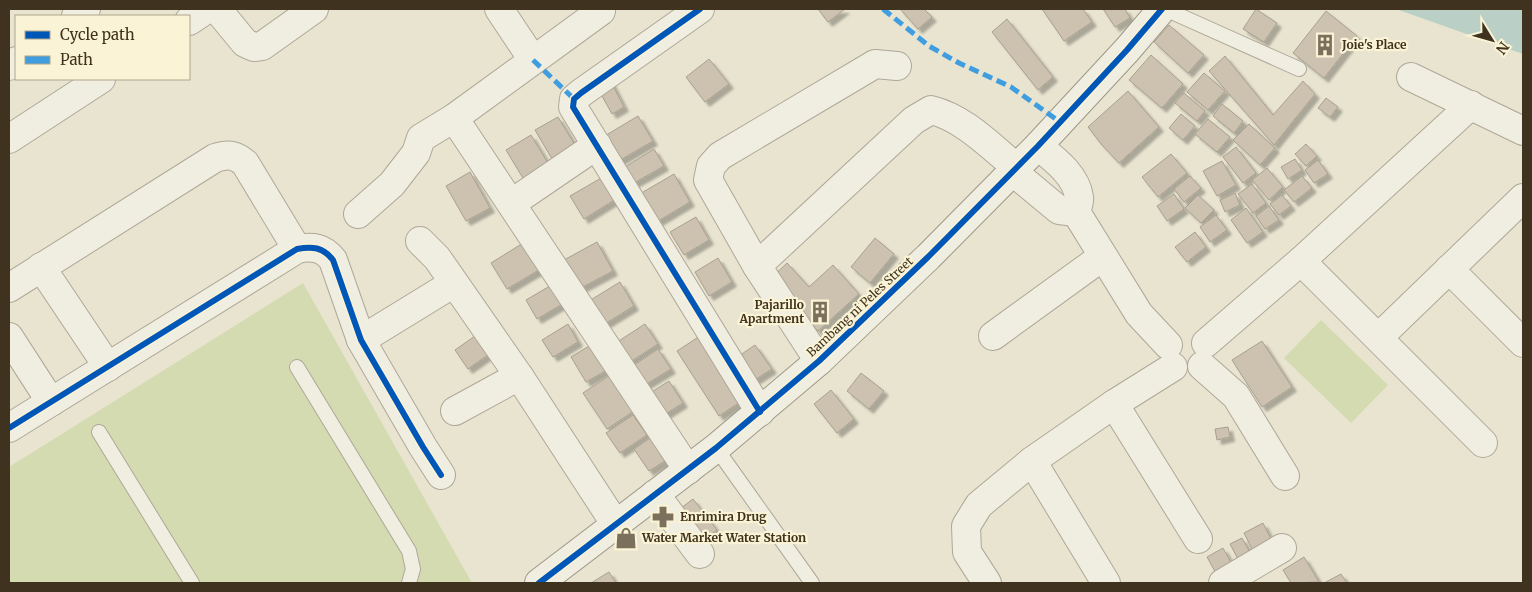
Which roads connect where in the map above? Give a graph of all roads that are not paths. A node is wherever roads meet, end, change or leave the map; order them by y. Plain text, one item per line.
1 (207, 9) edge
2 (216, 9) edge
3 (314, 9) edge
4 (499, 9) edge
5 (700, 9) edge
6 (1164, 9) edge
7 (601, 10) dead end
8 (190, 20) edge
9 (533, 60) junction
10 (897, 66) dead end
11 (1299, 69) dead end
12 (1411, 77) dead end
13 (98, 80) edge
14 (1471, 105) junction
15 (454, 118) junction
16 (1523, 131) edge
17 (9, 139) edge
18 (596, 145) junction
19 (1038, 146) junction
20 (1063, 168) junction
21 (1014, 169) junction
22 (1039, 193) junction
23 (1523, 198) edge
24 (512, 203) junction
25 (1076, 212) junction
26 (358, 214) dead end
27 (420, 241) dead end
28 (297, 249) junction
29 (1102, 256) junction
30 (1301, 261) junction
31 (757, 266) junction
32 (41, 267) junction
33 (1450, 269) junction
34 (454, 283) junction
35 (9, 288) edge
36 (993, 336) dead end
37 (9, 337) edge
38 (1379, 337) junction
39 (361, 340) junction
40 (1523, 342) edge
41 (1204, 355) junction
42 (1170, 356) junction
43 (819, 361) junction
44 (108, 367) junction
45 (297, 368) dead end
46 (519, 376) junction
47 (51, 402) junction
48 (1114, 404) junction
49 (455, 411) dead end
50 (760, 412) junction
51 (9, 428) edge
52 (99, 432) dead end
53 (1483, 443) dead end
54 (716, 448) junction
55 (1032, 461) junction
56 (688, 470) junction
57 (441, 475) dead end
58 (1285, 476) dead end
59 (655, 494) junction
60 (616, 525) junction
61 (1198, 540) dead end
62 (1282, 548) dead end
63 (700, 554) dead end
64 (192, 583) edge
65 (409, 583) edge
66 (539, 583) edge
67 (812, 583) edge
68 (987, 583) edge
69 (1106, 583) edge
70 (1223, 583) edge

1 - 8 street
2 - 3 street
4 - 9 street
5 - 18 street
6 - 11 lane
6 - 19 street, Bambang ni Peles Street
7 - 9 street
9 - 15 street
10 - 31 street
12 - 14 street
13 - 17 street
14 - 16 street
14 - 30 street
15 - 24 street
15 - 26 street
18 - 24 street
18 - 50 street
19 - 20 street
19 - 21 street, Bambang ni Peles Street
20 - 22 street
20 - 25 street
21 - 22 street
21 - 31 street
21 - 43 street, Bambang ni Peles Street
22 - 25 street
23 - 33 street
24 - 56 street
25 - 29 street
27 - 34 street
28 - 32 street
28 - 39 street
28 - 44 street
29 - 36 street
29 - 42 street
30 - 38 street
30 - 41 street
31 - 43 street
32 - 35 street
32 - 44 street
33 - 38 street
33 - 40 street
34 - 39 street
34 - 46 street
37 - 47 street
38 - 53 street
39 - 57 street
41 - 42 street
41 - 42 street
41 - 58 street
42 - 48 street
43 - 50 street, Bambang ni Peles Street
44 - 47 street
45 - 65 lane
46 - 49 street
46 - 60 street
47 - 51 street
48 - 55 street
48 - 61 street
50 - 54 street, Bambang ni Peles Street
52 - 64 lane
54 - 56 street, Bambang ni Peles Street
54 - 67 lane
55 - 68 street
55 - 69 street
56 - 59 street, Bambang ni Peles Street
59 - 60 street, Bambang ni Peles Street
59 - 63 street
60 - 66 street, Bambang ni Peles Street
62 - 70 street

